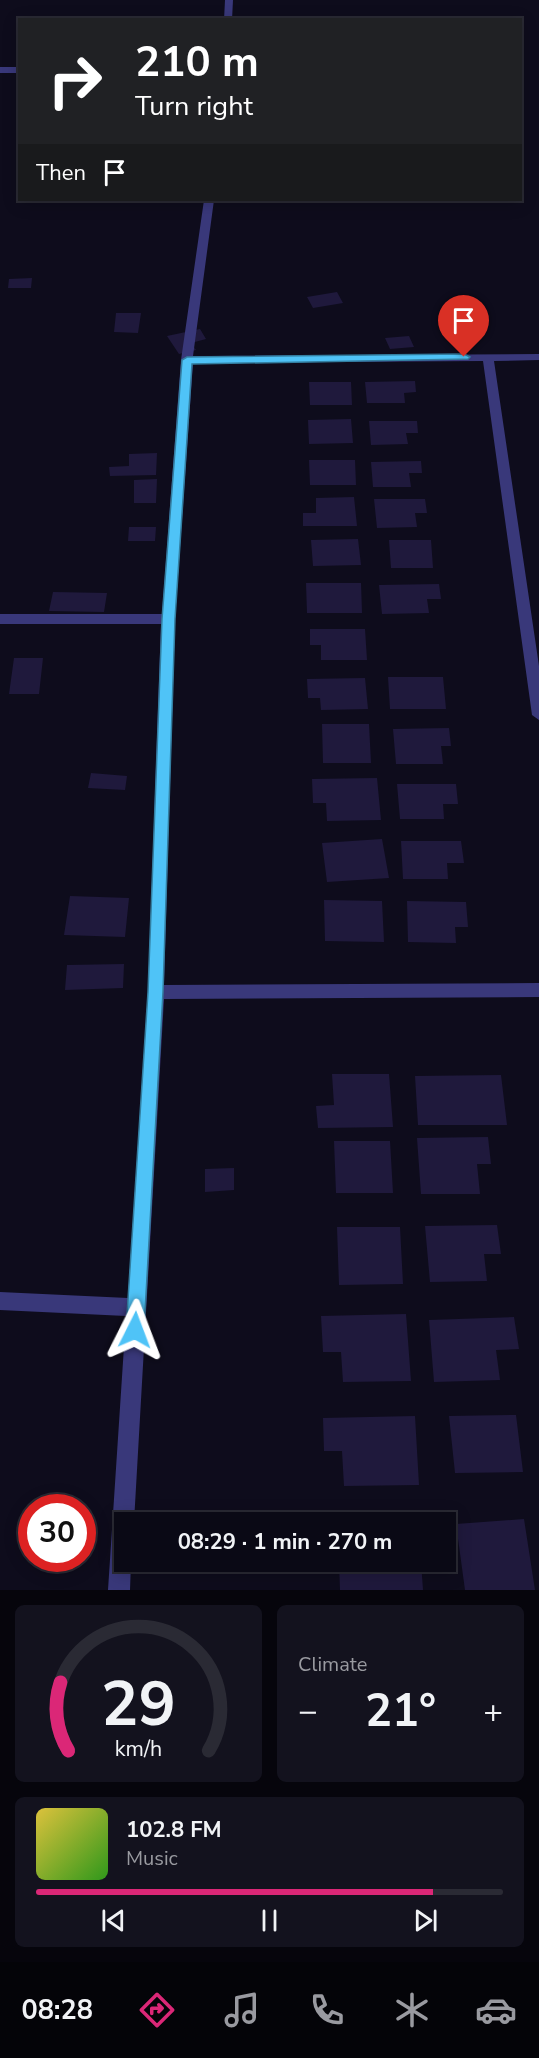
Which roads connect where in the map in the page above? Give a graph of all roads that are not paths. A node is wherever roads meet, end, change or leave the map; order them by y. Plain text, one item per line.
1 (229, 0) edge
2 (228, 18) edge
3 (0, 70) edge
4 (18, 70) edge
5 (209, 201) edge
6 (488, 357) junction
7 (539, 357) edge
8 (187, 360) junction
9 (0, 619) edge
10 (168, 619) junction
11 (539, 715) edge
12 (539, 990) edge
13 (156, 992) junction
14 (0, 1301) edge
15 (136, 1307) junction
16 (119, 1590) edge

1 - 2 street
3 - 4 street
5 - 8 street
6 - 7 street
6 - 8 street
6 - 11 street
8 - 10 street
9 - 10 street
10 - 13 street
12 - 13 street
13 - 15 street
14 - 15 street
15 - 16 street

